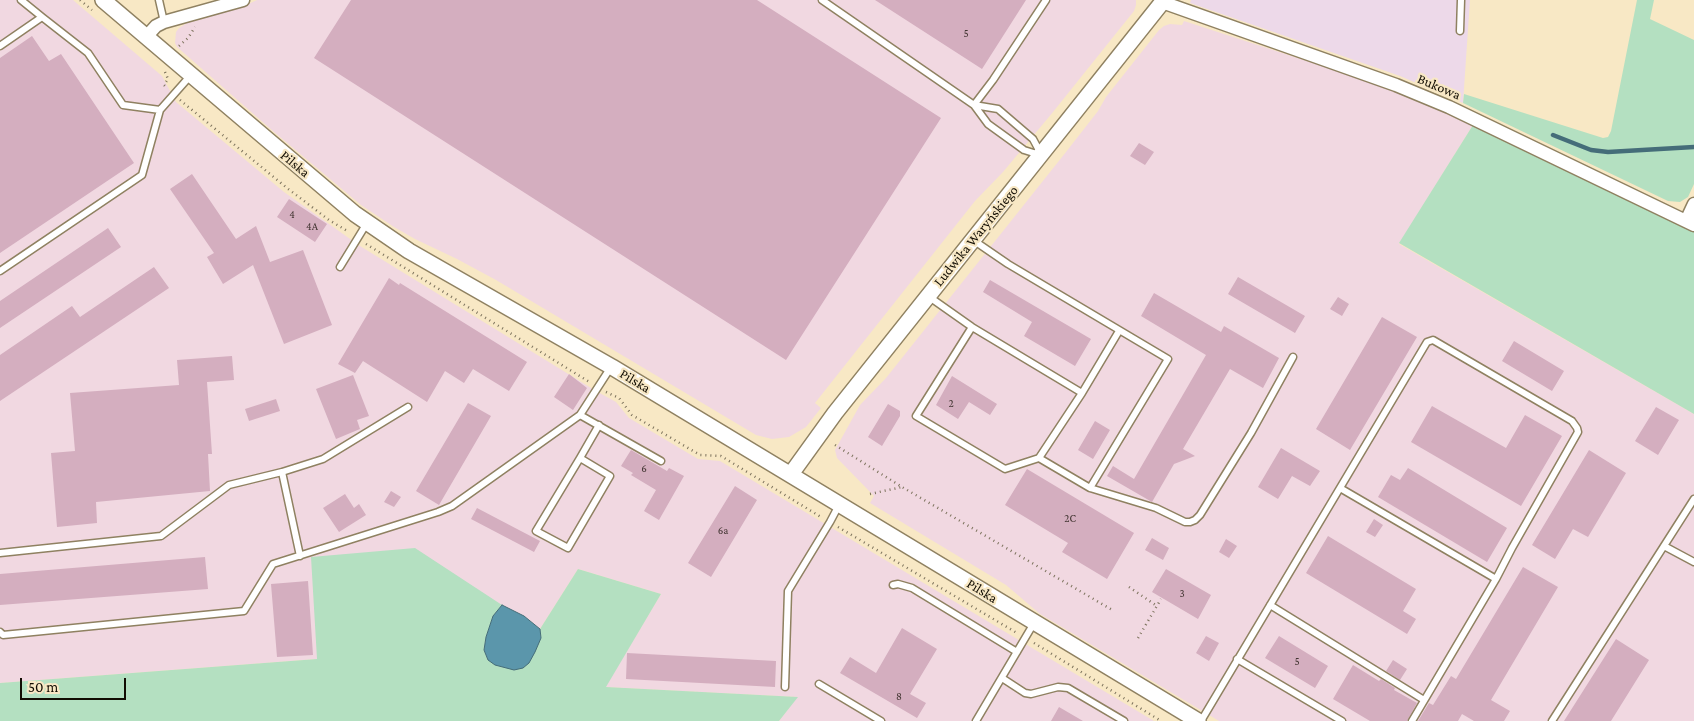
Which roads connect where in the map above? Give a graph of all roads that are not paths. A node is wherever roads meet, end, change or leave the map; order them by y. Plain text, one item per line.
1 (21, 0) edge
2 (103, 0) edge
3 (159, 0) edge
4 (243, 0) edge
5 (822, 0) edge
6 (1046, 0) edge
7 (1461, 0) edge
8 (1163, 1) edge
9 (42, 17) junction
10 (164, 22) junction
11 (1460, 31) dead end
12 (146, 37) junction
13 (0, 46) edge
14 (191, 75) junction
15 (974, 105) junction
16 (160, 110) junction
17 (1042, 155) junction
18 (1694, 204) edge
19 (367, 223) junction
20 (1690, 223) edge
21 (973, 240) junction
22 (340, 267) dead end
23 (0, 271) edge
24 (928, 296) junction
25 (972, 328) junction
26 (1119, 331) junction
27 (1294, 356) dead end
28 (612, 367) junction
29 (1082, 394) junction
30 (408, 407) dead end
31 (580, 415) junction
32 (599, 426) junction
33 (580, 458) junction
34 (1039, 458) junction
35 (661, 462) dead end
36 (282, 472) junction
37 (791, 474) junction
38 (1090, 488) junction
39 (1340, 488) junction
40 (1694, 499) edge
41 (840, 504) junction
42 (1664, 546) junction
43 (0, 553) edge
44 (300, 556) junction
45 (1694, 562) edge
46 (1496, 579) junction
47 (892, 585) dead end
48 (1270, 605) junction
49 (1034, 623) junction
50 (0, 632) edge
51 (1018, 652) junction
52 (1237, 659) junction
53 (1002, 678) junction
54 (819, 684) dead end
55 (785, 687) dead end
56 (1424, 700) junction
57 (881, 721) edge
58 (976, 721) edge
59 (1124, 721) edge
60 (1200, 721) edge
61 (1342, 721) edge
62 (1412, 721) edge
63 (1552, 721) edge

1 - 9 lane
2 - 12 street, Pilska
3 - 10 lane
4 - 10 street
5 - 15 lane
6 - 15 lane
7 - 11 lane
8 - 17 street, Ludwika Waryńskiego
8 - 20 street, Bukowa
9 - 13 lane
9 - 16 lane
10 - 12 street
12 - 14 street, Pilska
14 - 16 lane
14 - 19 street, Pilska
15 - 17 lane
15 - 17 lane
16 - 23 lane
17 - 21 street, Ludwika Waryńskiego
18 - 20 street
19 - 22 lane
19 - 28 street, Pilska
21 - 24 street, Ludwika Waryńskiego
21 - 26 lane
24 - 25 lane
24 - 37 street, Ludwika Waryńskiego
25 - 29 lane
25 - 34 lane
26 - 29 lane
26 - 38 lane
27 - 38 lane
28 - 31 lane
28 - 37 street, Pilska
29 - 34 lane
30 - 36 lane
31 - 32 lane
31 - 44 lane
32 - 33 lane
32 - 35 lane
33 - 33 lane
34 - 38 lane
36 - 43 lane
36 - 44 lane
37 - 41 street, Pilska
39 - 46 lane
39 - 46 lane
39 - 48 lane
40 - 42 lane
41 - 49 street, Pilska
41 - 55 lane
42 - 45 lane
42 - 63 lane
44 - 50 lane
46 - 56 lane
47 - 51 lane
48 - 52 lane
48 - 56 lane
49 - 51 lane
49 - 60 street, Pilska
51 - 53 lane
52 - 60 lane
52 - 61 lane
53 - 58 lane
53 - 59 lane
54 - 57 lane
56 - 62 lane

